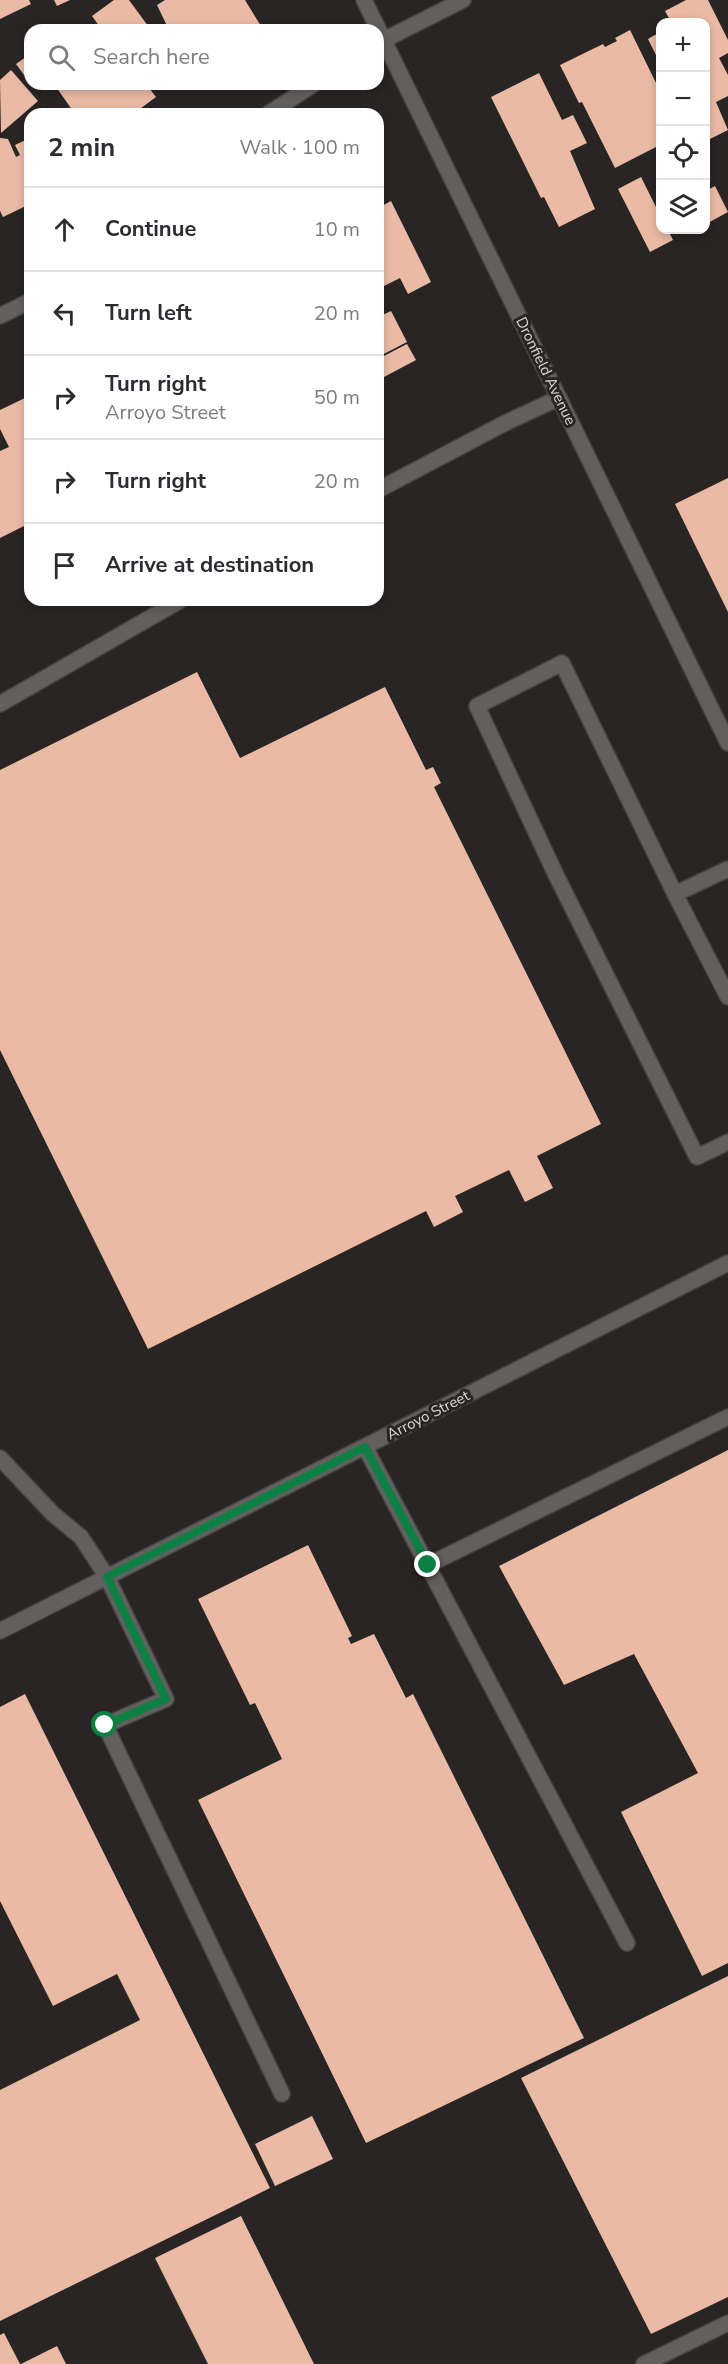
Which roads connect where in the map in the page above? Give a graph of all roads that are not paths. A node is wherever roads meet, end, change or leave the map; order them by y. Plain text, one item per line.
1 (364, 0) edge
2 (464, 0) edge
3 (374, 24) edge
4 (384, 40) edge
5 (384, 47) edge
6 (305, 90) edge
7 (277, 108) edge
8 (24, 304) edge
9 (0, 316) edge
10 (559, 398) junction
11 (384, 487) edge
12 (171, 606) edge
13 (0, 704) edge
14 (728, 743) edge
15 (728, 869) edge
16 (675, 894) junction
17 (728, 997) edge
18 (728, 1142) edge
19 (726, 1268) edge
20 (728, 1417) edge
21 (365, 1447) junction
22 (0, 1458) edge
23 (428, 1565) junction
24 (107, 1577) junction
25 (0, 1631) edge
26 (627, 1943) dead end
27 (282, 2094) dead end
28 (728, 2323) edge
29 (644, 2364) edge

1 - 3 street, Dronfield Avenue
2 - 4 street
5 - 10 street, Dronfield Avenue
6 - 7 street
8 - 9 street
10 - 11 street
10 - 14 street, Dronfield Avenue
12 - 13 street
15 - 16 street
16 - 17 street
16 - 18 street
19 - 21 street, Arroyo Street
20 - 23 street
21 - 23 street
21 - 24 street, Arroyo Street
22 - 24 street
23 - 26 street
24 - 25 street, Arroyo Street
24 - 27 street
28 - 29 street

